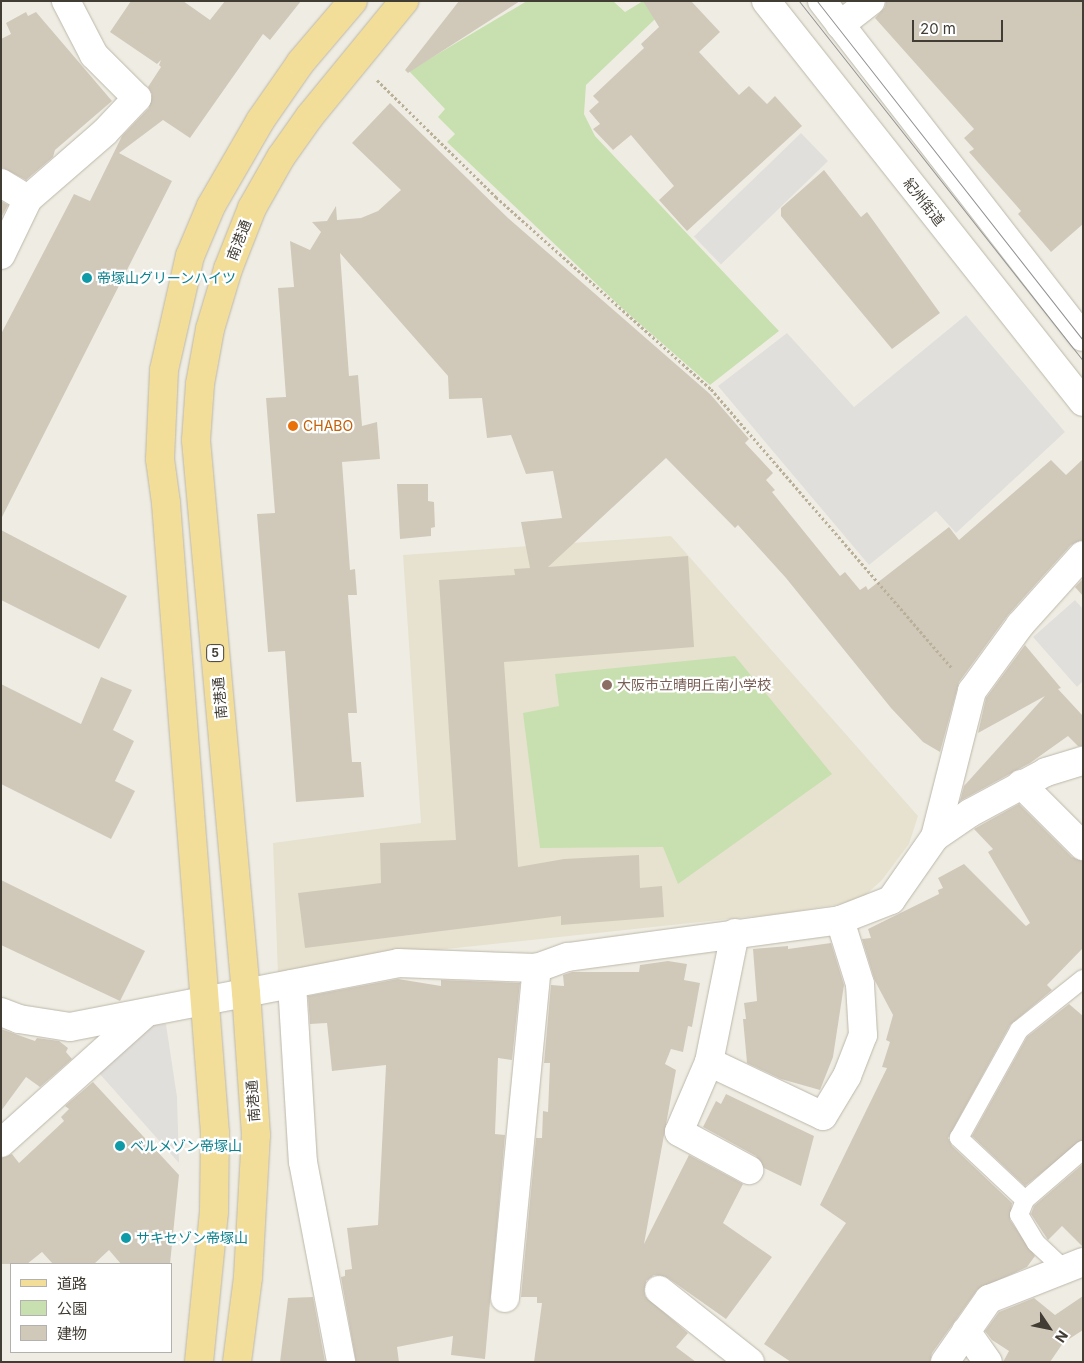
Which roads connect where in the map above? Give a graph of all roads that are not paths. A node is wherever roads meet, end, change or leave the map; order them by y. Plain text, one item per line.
1 (66, 1) edge
2 (353, 1) edge
3 (404, 1) edge
4 (766, 1) edge
5 (822, 1) edge
6 (871, 1) edge
7 (840, 25) junction
8 (1, 183) edge
9 (28, 199) junction
10 (1, 255) edge
11 (1083, 337) edge
12 (1083, 402) edge
13 (1083, 555) edge
14 (1083, 761) edge
15 (1021, 784) junction
16 (935, 837) junction
17 (1083, 846) edge
18 (840, 920) junction
19 (735, 933) junction
20 (537, 968) junction
21 (1083, 979) edge
22 (292, 984) junction
23 (246, 993) junction
24 (203, 1001) junction
25 (1, 1012) edge
26 (146, 1013) junction
27 (710, 1062) junction
28 (1, 1143) edge
29 (1083, 1150) edge
30 (749, 1170) dead end
31 (1025, 1200) junction
32 (1074, 1265) edge
33 (659, 1290) dead end
34 (505, 1298) dead end
35 (966, 1331) junction
36 (199, 1362) edge
37 (237, 1362) edge
38 (341, 1362) edge
39 (750, 1362) edge
40 (945, 1362) edge
41 (988, 1362) edge

1 - 9 street
2 - 24 main road
3 - 23 main road, 南港通 / 5
4 - 12 street, 紀州街道
5 - 7 street
6 - 7 street
7 - 11 street
8 - 9 street
9 - 10 street
13 - 16 street
14 - 15 street
15 - 16 street
15 - 17 street
16 - 18 street
18 - 19 street
18 - 27 street
19 - 20 street
19 - 27 street
20 - 22 street
20 - 34 street
21 - 31 lane
22 - 23 street
22 - 38 street
23 - 24 street
23 - 37 main road, 南港通 / 5
24 - 26 street
24 - 36 main road
25 - 26 street
26 - 28 street
27 - 30 street
29 - 31 lane
31 - 32 lane
32 - 35 street
33 - 39 street
35 - 40 street
35 - 41 street

